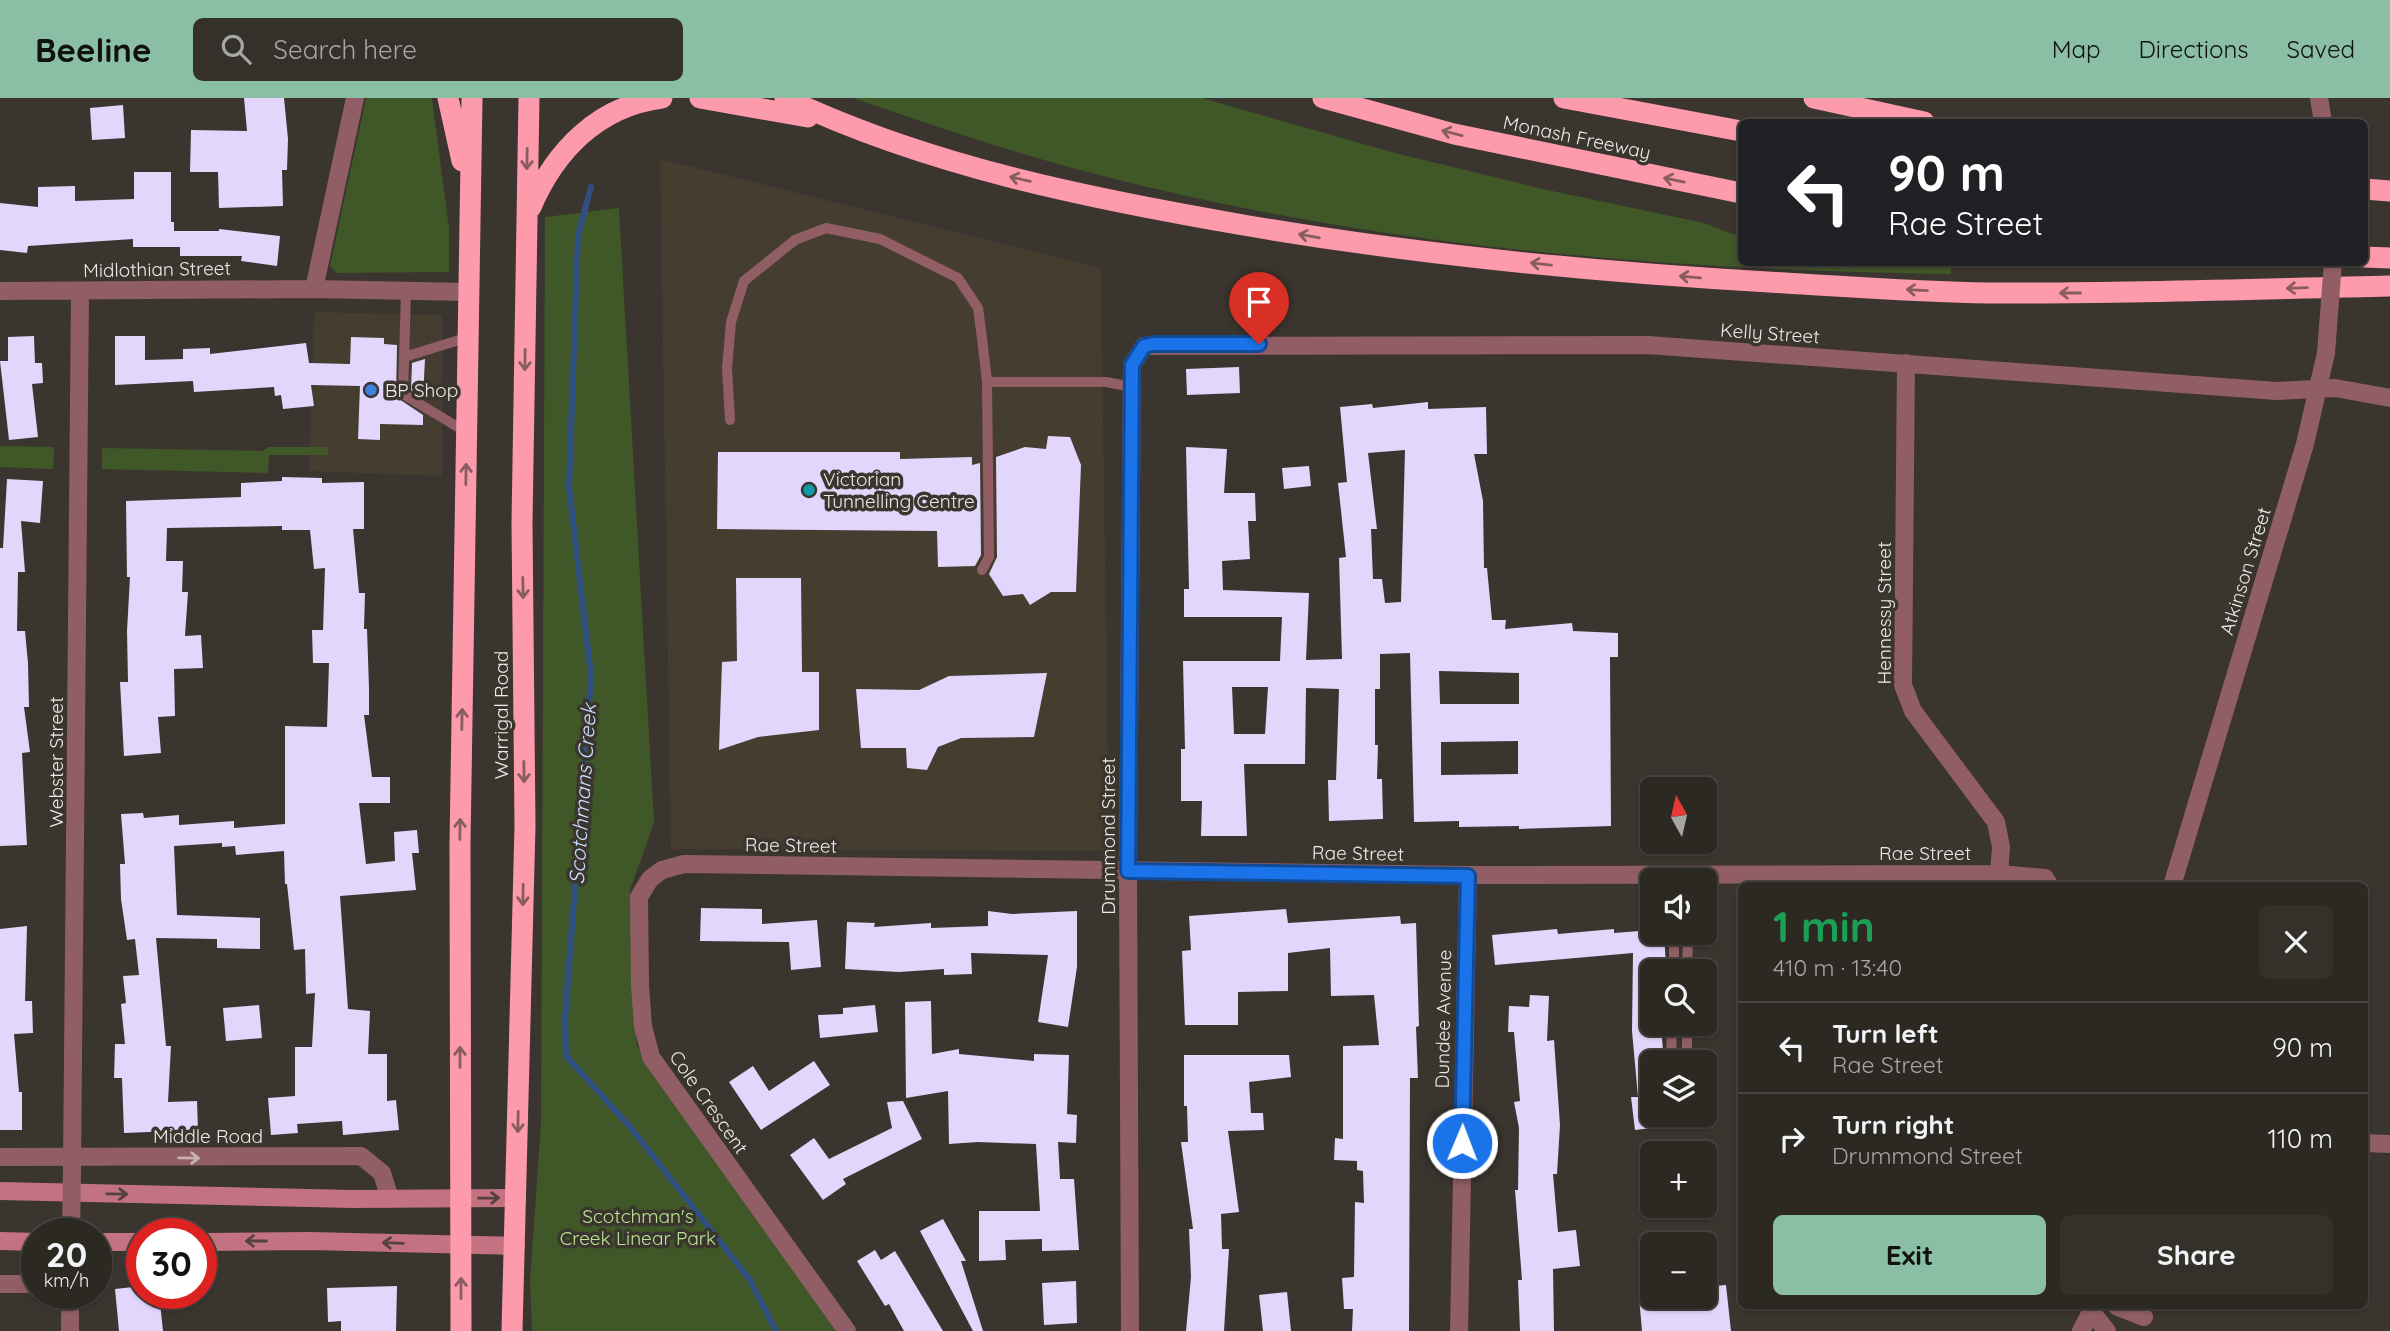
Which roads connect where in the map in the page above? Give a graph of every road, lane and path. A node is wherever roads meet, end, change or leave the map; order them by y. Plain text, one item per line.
1 (355, 98) edge
2 (448, 98) edge
3 (472, 98) edge
4 (530, 98) edge
5 (662, 98) edge
6 (700, 98) edge
7 (785, 98) edge
8 (1323, 98) edge
9 (1564, 98) edge
10 (1814, 98) edge
11 (2319, 98) edge
12 (1910, 119) edge
13 (2322, 119) edge
14 (837, 123) junction
15 (1738, 130) edge
16 (2368, 189) edge
17 (2390, 191) edge
18 (1738, 192) edge
19 (470, 194) junction
20 (526, 220) junction
21 (2368, 257) edge
22 (2390, 258) edge
23 (2333, 266) edge
24 (2390, 286) edge
25 (314, 289) junction
26 (0, 290) edge
27 (79, 291) junction
28 (406, 292) junction
29 (469, 292) junction
30 (469, 337) junction
31 (1144, 346) joint
32 (404, 357) junction
33 (1906, 363) junction
34 (987, 382) junction
35 (1132, 387) junction
36 (2318, 389) junction
37 (2390, 398) edge
38 (730, 420) dead end
39 (467, 432) junction
40 (982, 570) dead end
41 (662, 870) joint
42 (1128, 871) junction
43 (1999, 874) junction
44 (1468, 876) junction
45 (1640, 877) edge
46 (1717, 877) edge
47 (2041, 882) edge
48 (2173, 882) edge
49 (2368, 1143) edge
50 (2390, 1144) edge
51 (0, 1157) edge
52 (72, 1163) junction
53 (0, 1191) edge
54 (517, 1198) junction
55 (390, 1199) junction
56 (461, 1199) junction
57 (71, 1218) edge
58 (0, 1241) edge
59 (21, 1242) edge
60 (217, 1242) edge
61 (461, 1245) junction
62 (516, 1246) junction
63 (0, 1284) edge
64 (21, 1284) edge
65 (71, 1309) edge
66 (2092, 1309) edge
67 (2094, 1309) edge
68 (2123, 1309) edge
69 (2144, 1318) edge
70 (70, 1331) edge
71 (461, 1331) edge
72 (512, 1331) edge
73 (847, 1331) edge
74 (1130, 1331) edge
75 (1459, 1331) edge
76 (2081, 1331) edge
77 (2107, 1331) edge

1 - 25 street
2 - 19 highway
3 - 19 highway, Warrigal Road
4 -> 20 highway, Warrigal Road
5 - 20 highway
6 - 14 highway
7 - 14 highway
18 -> 8 highway, Monash Freeway
9 - 15 highway, Monash Freeway
10 - 12 highway
11 - 13 street
24 -> 14 highway
16 - 17 highway
19 - 29 highway, Warrigal Road
20 -> 54 highway, Warrigal Road
21 - 22 highway
23 - 36 street, Atkinson Street, bridge
25 - 27 street, Midlothian Street
25 - 28 street, Midlothian Street
26 - 27 street, Midlothian Street
27 - 52 street, Webster Street
28 - 29 street, Midlothian Street
28 - 32 lane
29 - 30 highway, Warrigal Road
30 - 32 lane
30 - 39 highway, Warrigal Road
31 - 33 street, Kelly Street
31 - 35 street, Drummond Street
32 - 39 lane
33 - 36 street, Kelly Street
33 - 43 street, Hennessy Street
34 - 35 lane
34 - 38 lane
34 - 40 lane
35 - 42 street, Drummond Street
36 - 37 street, Kelly Street
36 - 48 street, Atkinson Street
56 -> 39 highway, Warrigal Road
41 - 42 street, Rae Street
41 - 73 street, Cole Crescent
42 - 44 street, Rae Street
42 - 74 street, Drummond Street
43 - 46 street, Rae Street
43 - 47 street, Rae Street
44 - 45 street, Rae Street
44 - 75 street, Dundee Avenue
49 - 50 street
51 - 52 street, Middle Road
52 -> 55 street, Middle Road
52 - 57 street, Webster Street, bridge
53 -> 55 street
56 -> 54 street
54 - 62 highway, Warrigal Road
55 - 56 street
56 - 61 highway, Warrigal Road
58 - 59 street
61 -> 60 street
61 - 62 street
71 -> 61 highway, Warrigal Road
62 - 72 highway, Warrigal Road
63 - 64 street
65 - 70 street
66 - 76 street
67 - 77 street
68 - 69 street

